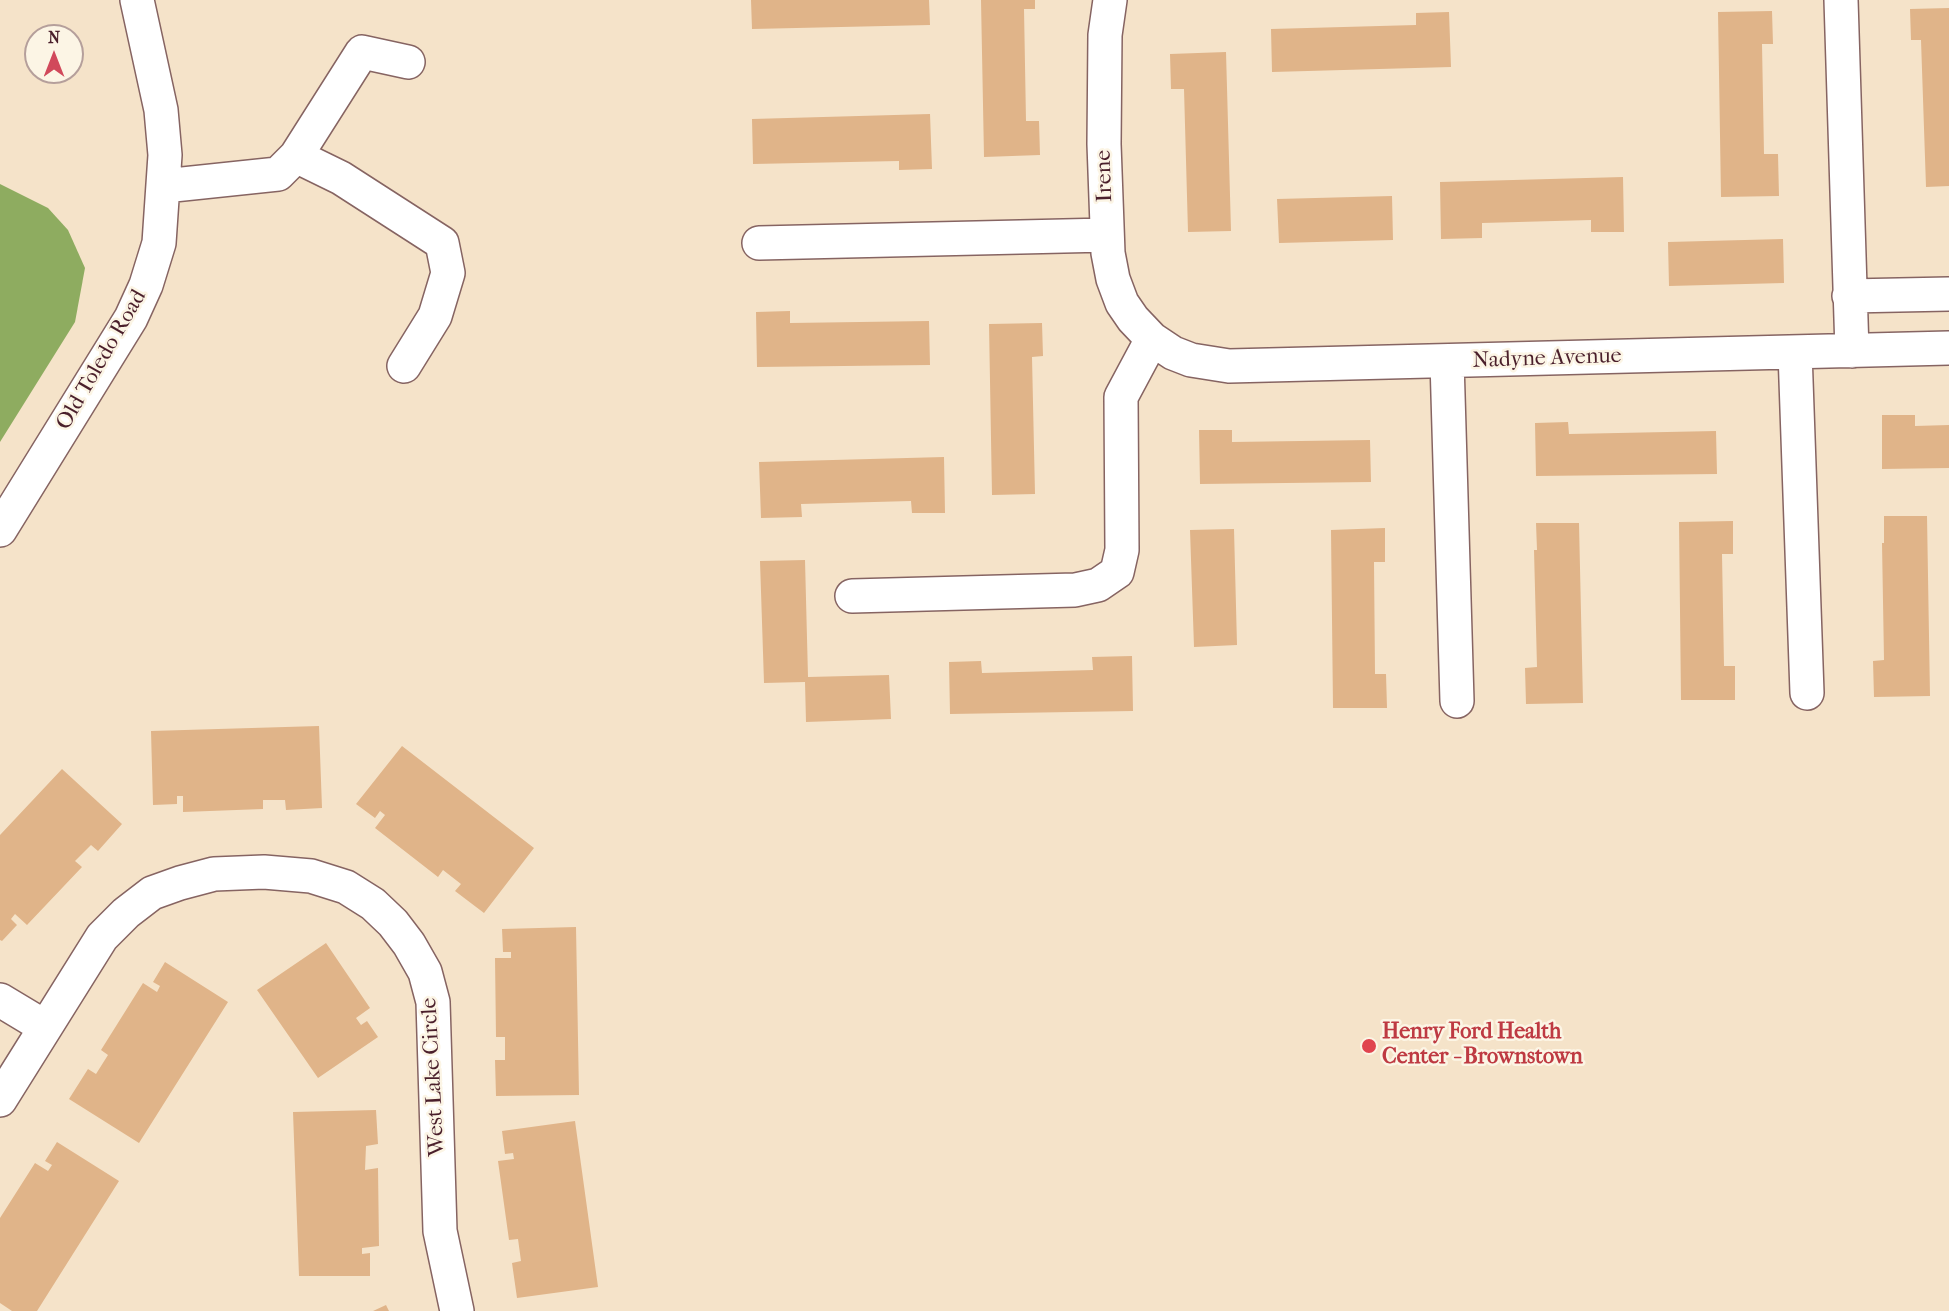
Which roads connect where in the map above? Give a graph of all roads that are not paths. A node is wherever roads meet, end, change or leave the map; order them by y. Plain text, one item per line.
1 (137, 0) edge
2 (1110, 0) edge
3 (1841, 0) edge
4 (408, 62) dead end
5 (296, 156) junction
6 (164, 186) junction
7 (1107, 235) junction
8 (759, 243) dead end
9 (1949, 294) edge
10 (1849, 296) junction
11 (1152, 339) junction
12 (1949, 348) edge
13 (1852, 351) junction
14 (1795, 352) junction
15 (1447, 361) junction
16 (404, 366) dead end
17 (0, 530) edge
18 (852, 596) dead end
19 (1808, 693) dead end
20 (1458, 701) dead end
21 (0, 1000) edge
22 (45, 1027) junction
23 (0, 1100) edge
24 (457, 1311) edge

1 - 6 street, Old Toledo Road
2 - 7 street, Irene
3 - 10 street
4 - 5 street
5 - 6 street
5 - 16 street
6 - 17 street, Old Toledo Road
7 - 8 street
7 - 11 street, Irene
9 - 10 street
10 - 13 street
11 - 15 street, Nadyne Avenue
11 - 18 street
12 - 13 street, Nadyne Avenue
13 - 14 street, Nadyne Avenue
14 - 15 street, Nadyne Avenue
14 - 19 street
15 - 20 street
21 - 22 street
22 - 23 street, West Lake Circle
22 - 24 street, West Lake Circle

